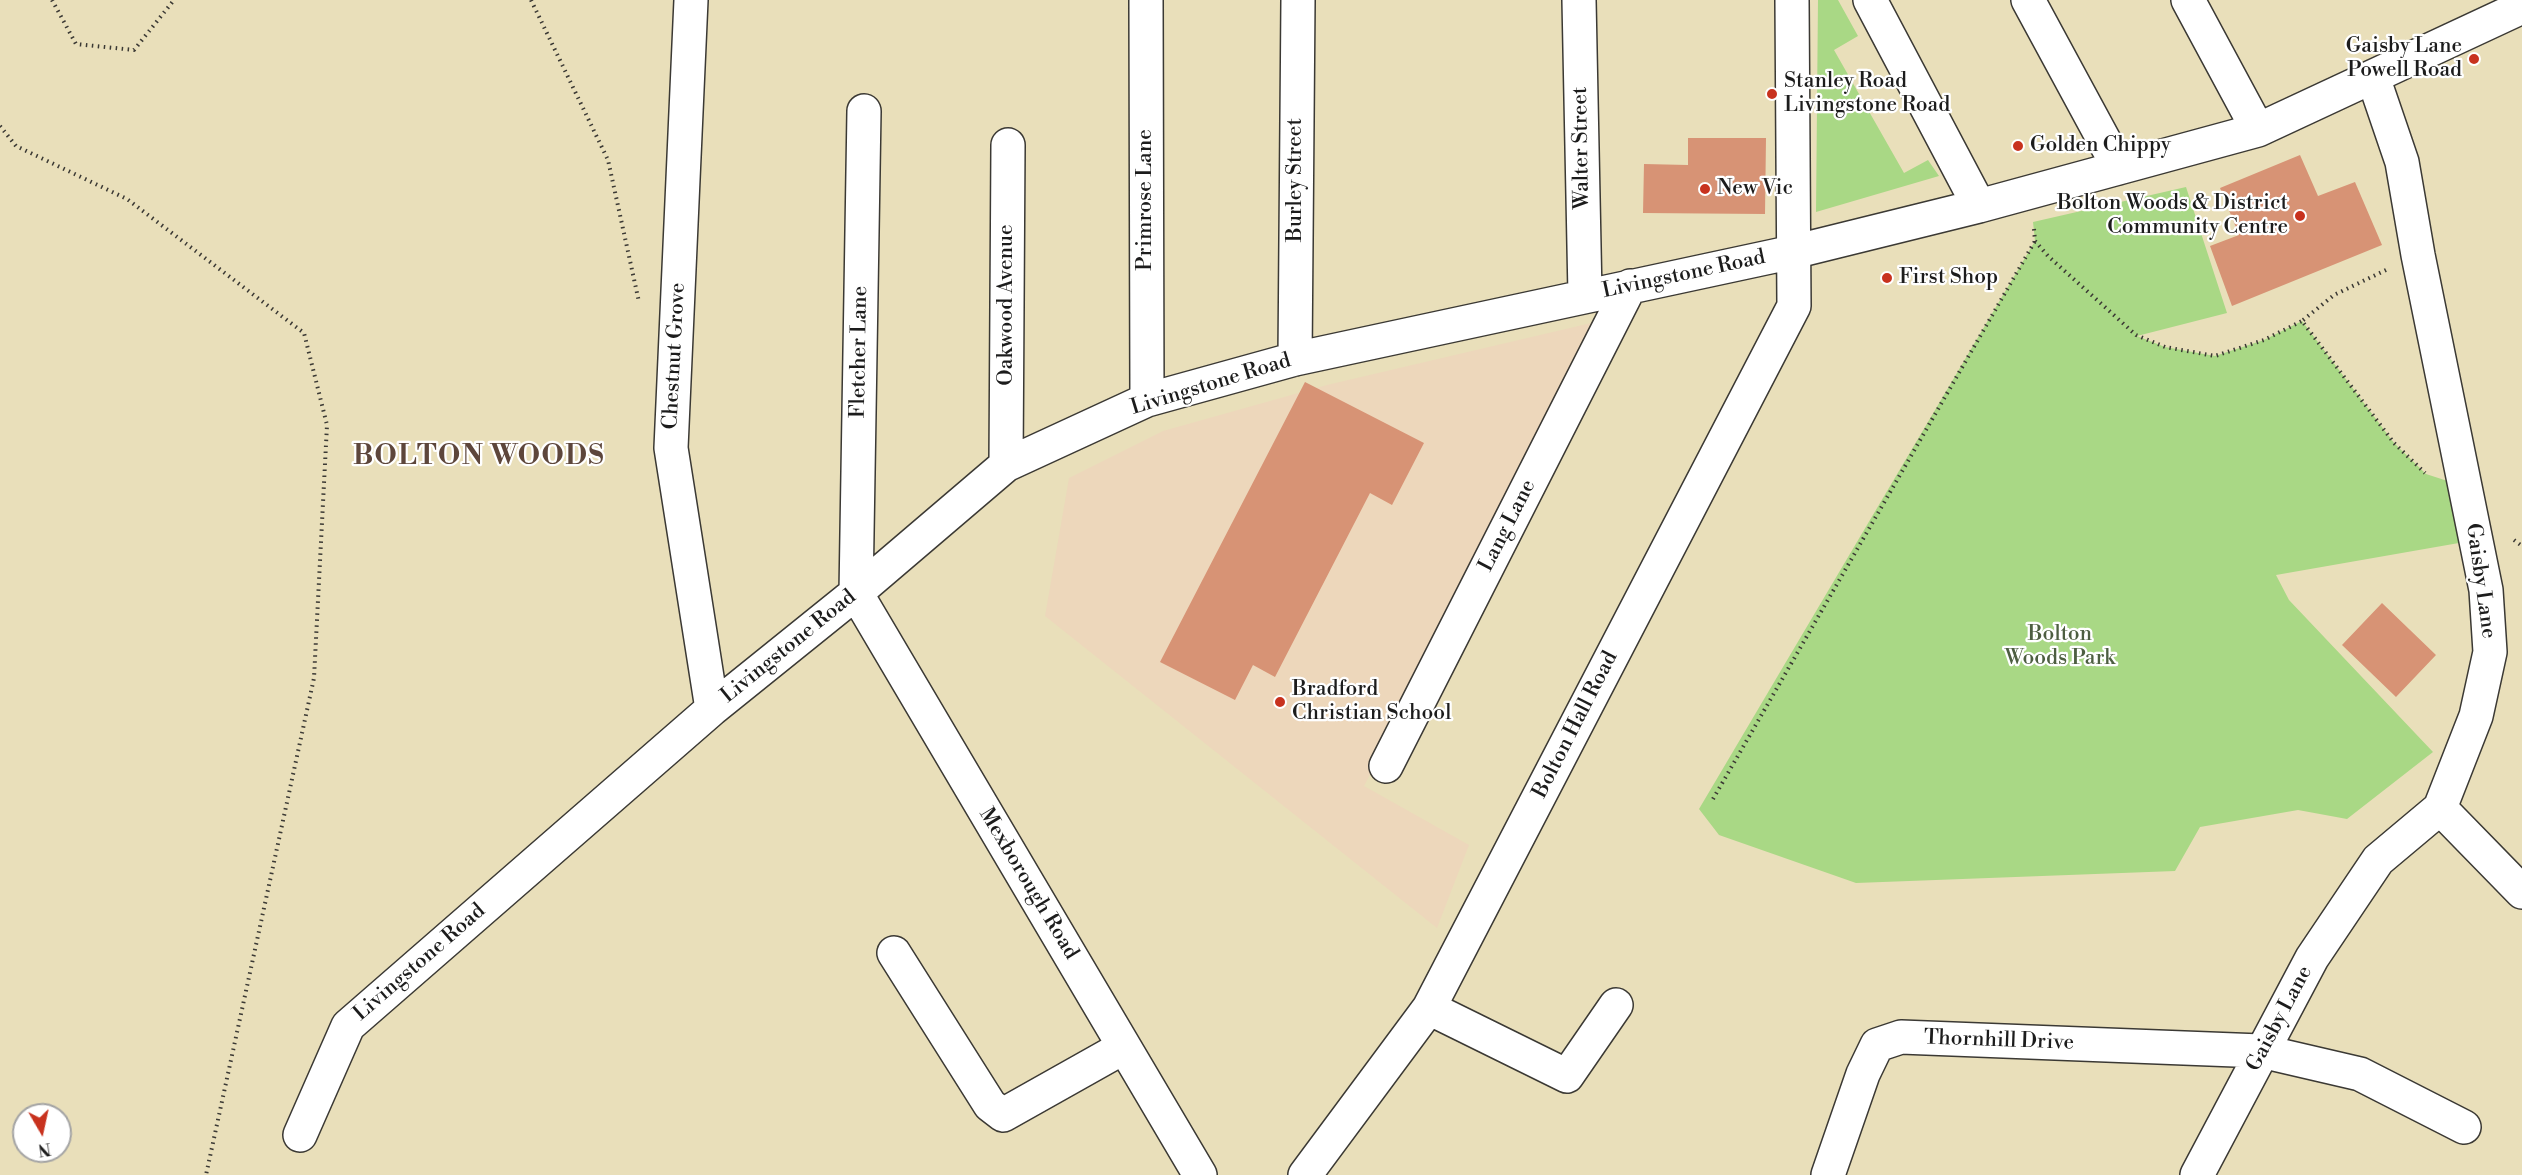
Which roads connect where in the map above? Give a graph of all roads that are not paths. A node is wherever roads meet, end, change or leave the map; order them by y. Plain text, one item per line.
1 (691, 0) edge
2 (1146, 0) edge
3 (1298, 0) edge
4 (1579, 0) edge
5 (1792, 0) edge
6 (1870, 0) edge
7 (2028, 0) edge
8 (2188, 0) edge
9 (2522, 7) edge
10 (2373, 76) junction
11 (864, 111) dead end
12 (2258, 130) junction
13 (1008, 145) dead end
14 (2119, 168) junction
15 (1979, 206) junction
16 (1793, 252) junction
17 (1630, 286) junction
18 (1585, 296) junction
19 (1295, 359) junction
20 (1147, 400) junction
21 (1006, 465) junction
22 (856, 593) junction
23 (712, 709) junction
24 (1386, 766) dead end
25 (2440, 808) junction
26 (2522, 892) edge
27 (894, 953) dead end
28 (1616, 1005) dead end
29 (1429, 1008) junction
30 (1124, 1047) junction
31 (2261, 1052) junction
32 (2464, 1127) dead end
33 (300, 1135) dead end
34 (1200, 1175) edge
35 (1305, 1175) edge
36 (1828, 1175) edge
37 (2197, 1175) edge

1 - 23 street, Chestnut Grove
2 - 20 street, Primrose Lane
3 - 19 street, Burley Street
4 - 18 street, Walter Street
5 - 16 street, Bolton Hall Road
6 - 15 street
7 - 14 street
8 - 12 street
9 - 10 street
10 - 12 street, Livingstone Road
10 - 25 street, Gaisby Lane
11 - 22 street, Fletcher Lane
12 - 14 street, Livingstone Road
13 - 21 street, Oakwood Avenue
14 - 15 street, Livingstone Road
15 - 16 street, Livingstone Road
16 - 17 street, Livingstone Road
16 - 29 street, Bolton Hall Road
17 - 18 street, Livingstone Road
17 - 24 street, Lang Lane
18 - 19 street, Livingstone Road
19 - 20 street, Livingstone Road
20 - 21 street, Livingstone Road
21 - 22 street, Livingstone Road
22 - 23 street, Livingstone Road
22 - 30 street, Mexborough Road
23 - 33 street, Livingstone Road
25 - 26 street
25 - 31 street, Gaisby Lane
27 - 30 street
28 - 29 street
29 - 35 street, Bolton Hall Road
30 - 34 street, Mexborough Road
31 - 32 street
31 - 36 street, Thornhill Drive
31 - 37 street, Gaisby Lane

